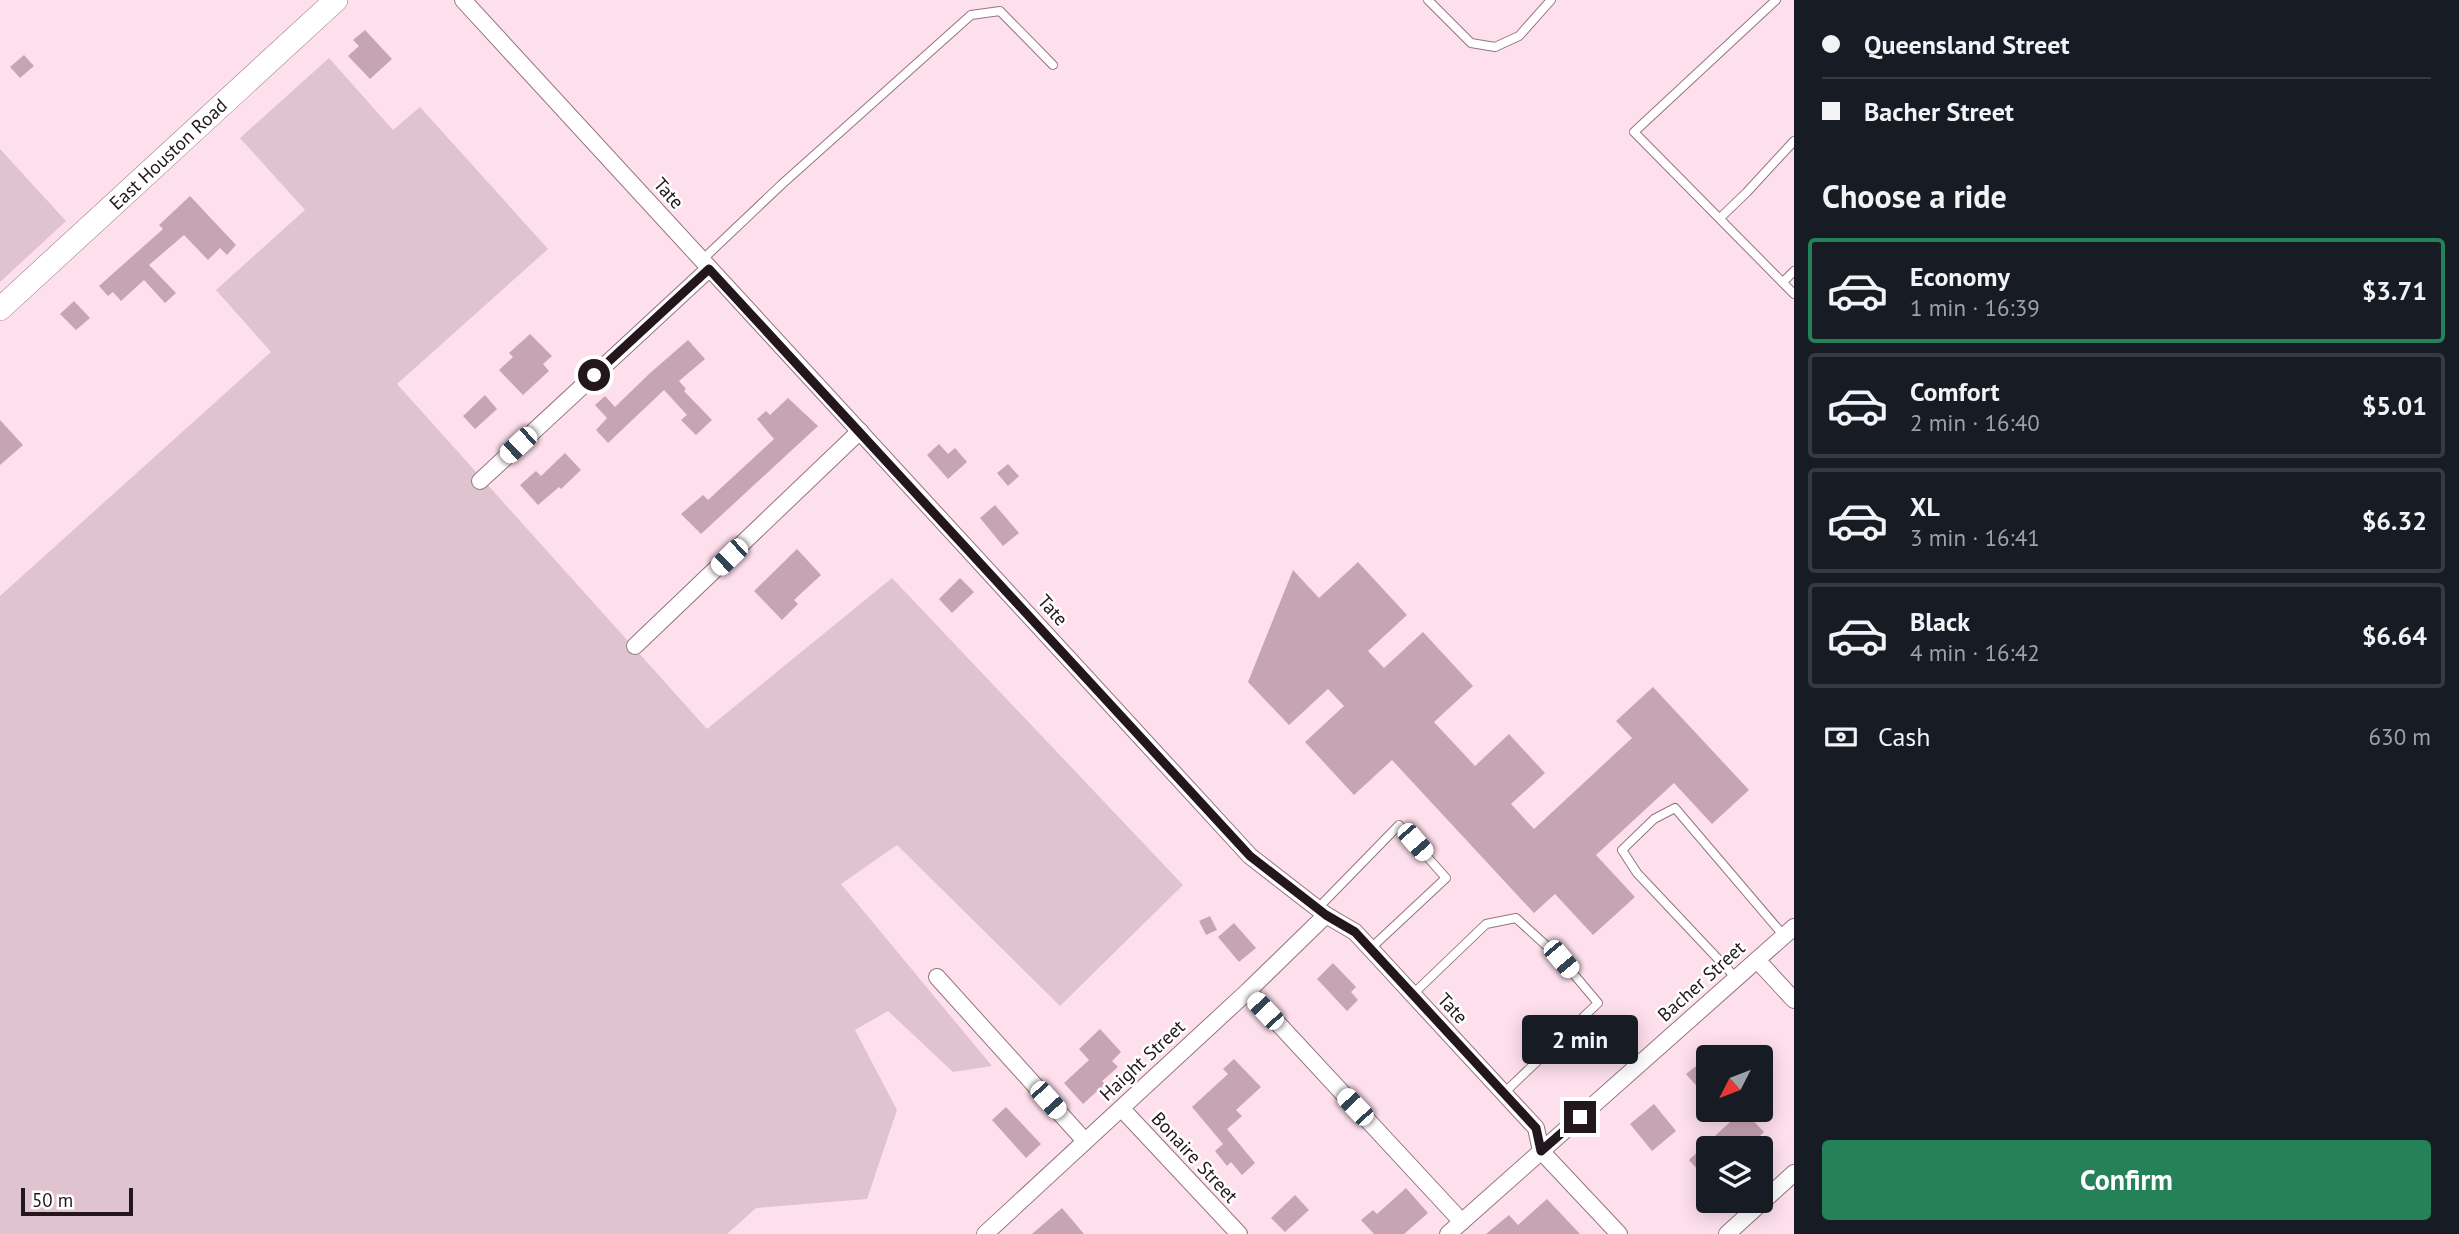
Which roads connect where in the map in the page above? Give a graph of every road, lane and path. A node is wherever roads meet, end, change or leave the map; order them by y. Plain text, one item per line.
1 (336, 0) edge
2 (463, 0) edge
3 (1428, 0) edge
4 (1551, 0) edge
5 (1776, 0) edge
6 (1053, 65) dead end
7 (1794, 141) edge
8 (1720, 218) junction
9 (705, 265) junction
10 (1794, 271) edge
11 (1783, 282) junction
12 (1794, 294) edge
13 (0, 309) edge
14 (860, 431) junction
15 (480, 481) dead end
16 (635, 646) dead end
17 (1322, 911) junction
18 (1789, 931) edge
19 (1370, 949) junction
20 (1757, 960) junction
21 (937, 977) dead end
22 (1736, 978) junction
23 (1248, 991) junction
24 (1412, 995) junction
25 (1794, 1000) edge
26 (1504, 1093) junction
27 (1122, 1109) junction
28 (1085, 1141) junction
29 (1541, 1151) junction
30 (1794, 1173) edge
31 (1462, 1222) junction
32 (989, 1233) edge
33 (1239, 1234) edge
34 (1448, 1234) edge
35 (1619, 1234) edge
36 (1727, 1234) edge

1 - 13 street, East Houston Road
2 - 9 street, Tate
3 - 4 lane
5 - 8 lane
6 - 9 lane
7 - 8 lane
8 - 11 lane
9 - 14 street, Tate
9 - 15 street
10 - 11 lane
11 - 12 lane
14 - 16 street
14 - 17 street, Tate
17 - 19 street, Tate
17 - 19 lane
17 - 23 street, Haight Street
18 - 20 street, Bacher Street
18 - 22 lane
19 - 24 street, Tate
20 - 22 street, Bacher Street
20 - 25 street
21 - 28 street
22 - 29 street, Bacher Street
23 - 27 street, Haight Street
23 - 31 street
24 - 26 street, Tate
24 - 26 lane
26 - 29 street, Tate
27 - 28 street, Haight Street
27 - 33 street, Bonaire Street
28 - 32 street, Haight Street
29 - 31 street, Bacher Street
29 - 35 street, Tate
30 - 36 street
31 - 34 street, Bacher Street

